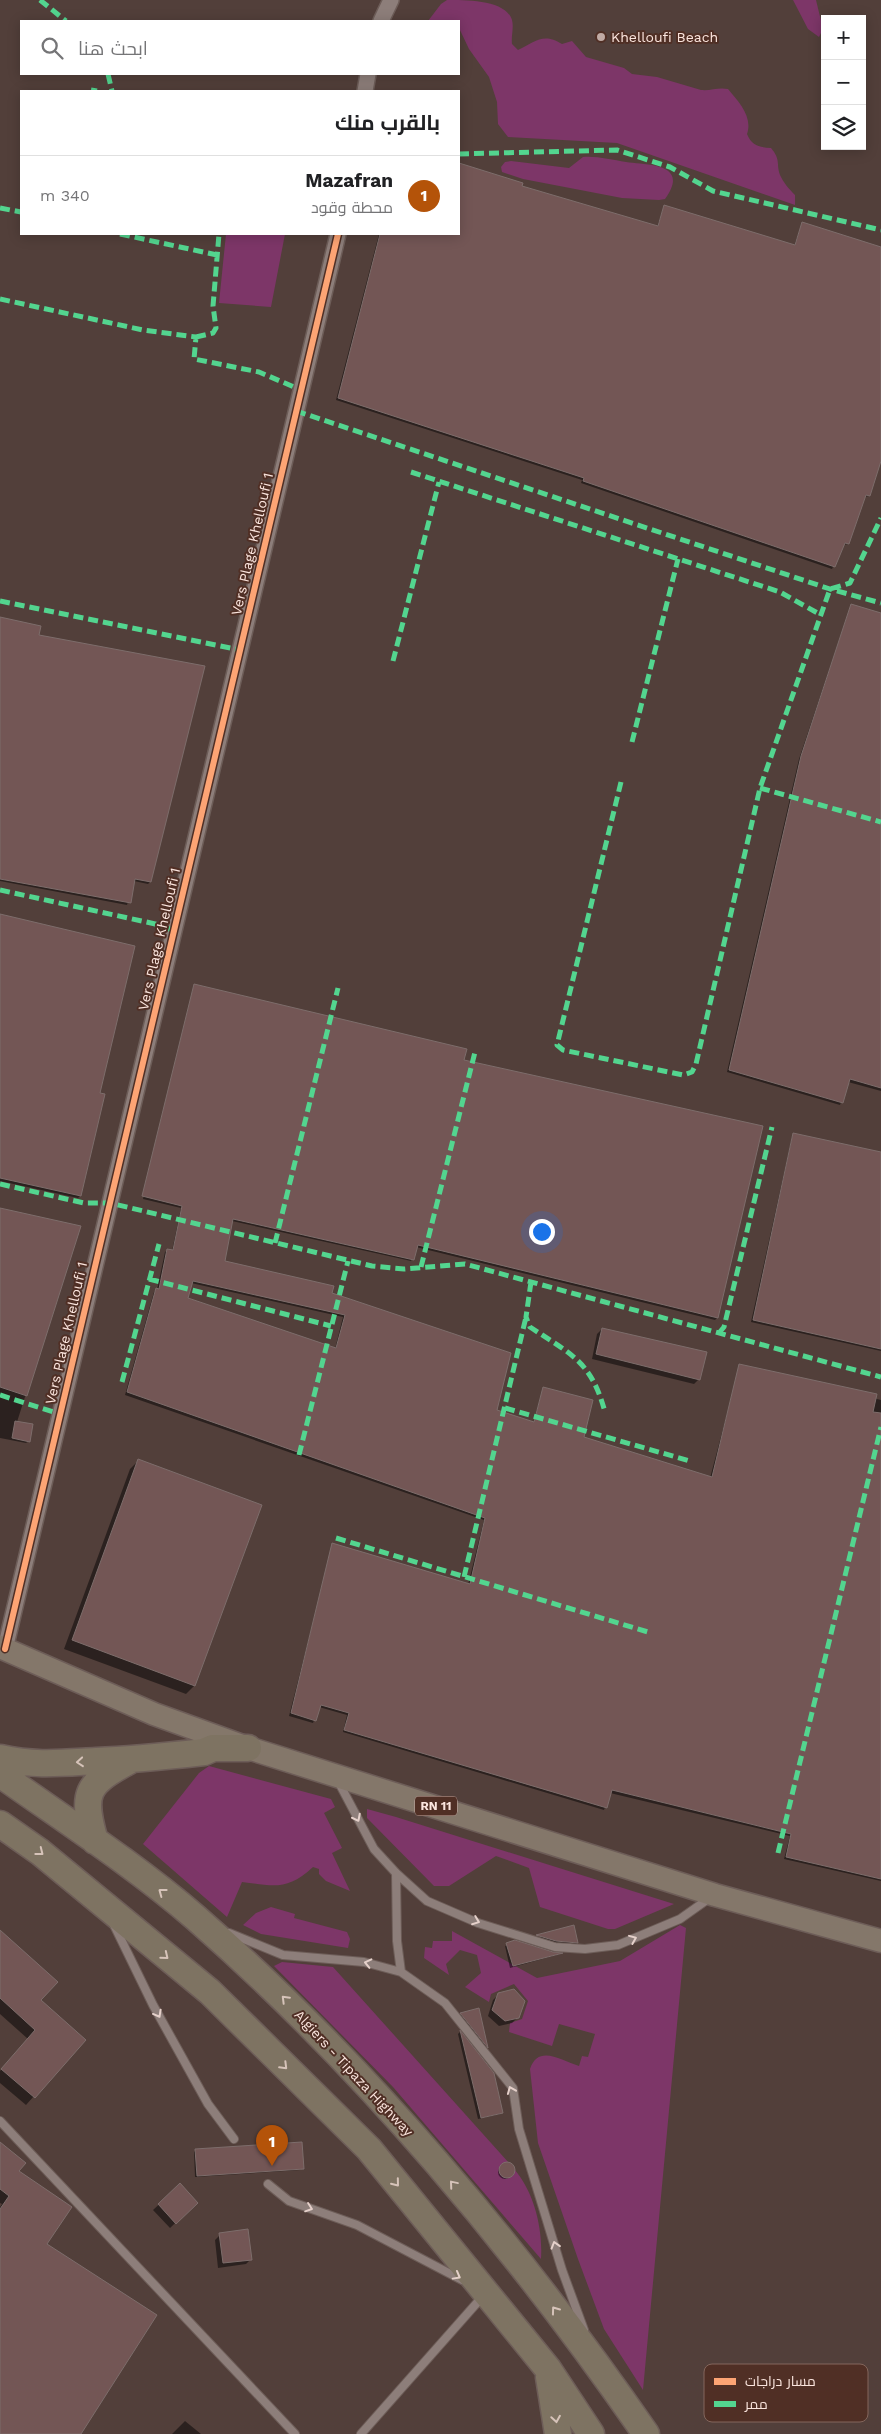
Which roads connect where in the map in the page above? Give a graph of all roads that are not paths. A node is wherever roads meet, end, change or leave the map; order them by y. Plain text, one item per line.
1 (390, 0) edge
2 (381, 20) edge
3 (368, 75) edge
4 (365, 90) edge
5 (338, 235) edge
6 (2, 1648) edge
7 (248, 1748) junction
8 (0, 1758) edge
9 (129, 1761) junction
10 (0, 1774) edge
11 (336, 1774) junction
12 (0, 1824) edge
13 (95, 1841) junction
14 (396, 1873) junction
15 (715, 1895) junction
16 (105, 1908) junction
17 (194, 1916) junction
18 (881, 1941) edge
19 (401, 1972) junction
20 (0, 2121) edge
21 (234, 2139) dead end
22 (268, 2184) dead end
23 (486, 2293) junction
24 (548, 2369) junction
25 (639, 2425) edge
26 (295, 2434) edge
27 (361, 2434) edge
28 (558, 2434) edge
29 (591, 2434) edge

1 - 2 street
3 - 4 street
5 - 6 street, Vers Plage Khelloufi 1
6 - 7 main road, RN 11
7 - 9 highway
7 - 11 main road, RN 11
9 -> 8 highway
9 - 13 highway
10 - 13 highway, Algiers - Tipaza Highway
11 -> 14 lane
11 - 15 main road, RN 11
12 -> 16 highway
17 -> 13 highway, Algiers - Tipaza Highway
14 -> 15 lane
14 - 19 lane
15 - 18 main road, RN 11
16 -> 21 lane
16 -> 23 highway
19 -> 17 lane
25 -> 17 highway, Algiers - Tipaza Highway
25 -> 19 lane
20 - 26 lane
22 -> 23 lane
23 - 24 highway
23 - 27 lane
24 -> 28 highway
24 - 29 highway

